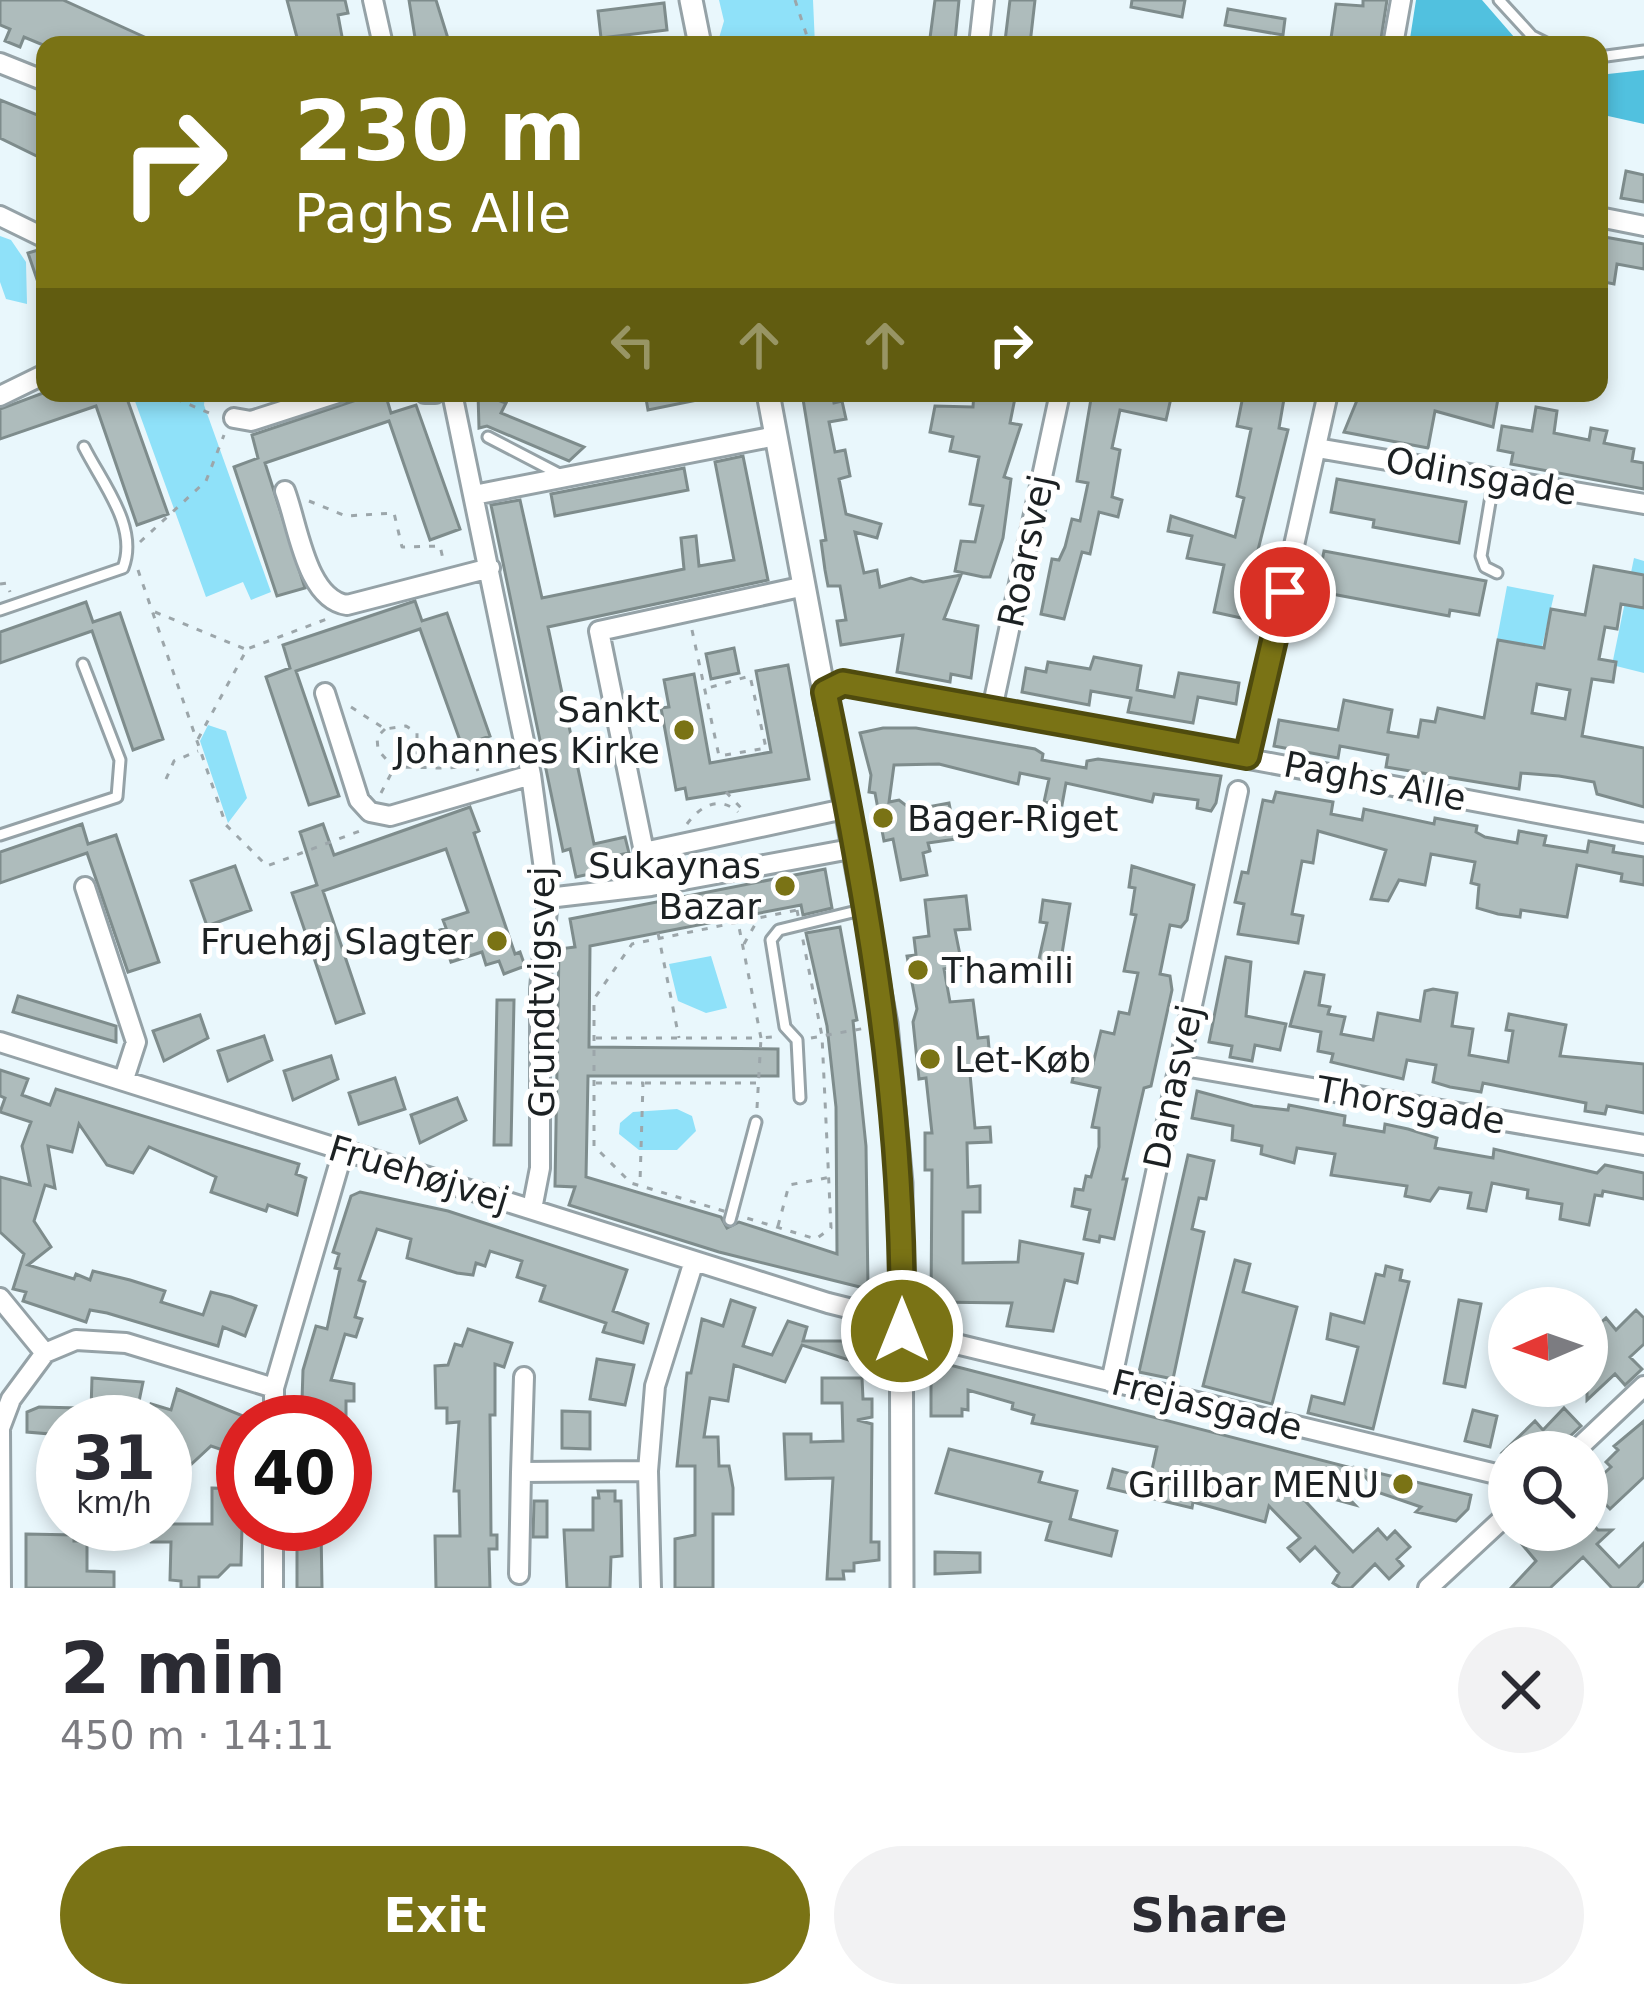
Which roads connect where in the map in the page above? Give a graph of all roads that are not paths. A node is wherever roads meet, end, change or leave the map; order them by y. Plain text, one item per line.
1 (373, 0) edge
2 (691, 0) edge
3 (984, 0) edge
4 (1401, 0) edge
5 (1499, 0) edge
6 (380, 36) edge
7 (698, 36) edge
8 (980, 36) edge
9 (1395, 36) edge
10 (1532, 36) edge
11 (1644, 51) edge
12 (1608, 57) edge
13 (0, 63) edge
14 (36, 77) edge
15 (0, 216) edge
16 (1608, 219) edge
17 (1644, 226) edge
18 (36, 234) edge
19 (36, 378) edge
20 (0, 396) edge
21 (310, 402) edge
22 (454, 402) edge
23 (770, 402) edge
24 (1058, 402) edge
25 (1326, 402) edge
26 (234, 418) road end
27 (776, 436) junction
28 (488, 437) dead end
29 (84, 446) dead end
30 (1318, 448) junction
31 (563, 476) junction
32 (1494, 478) junction
33 (474, 495) junction
34 (288, 498) road end
35 (1644, 504) edge
36 (490, 568) junction
37 (1497, 572) dead end
38 (805, 586) junction
39 (0, 610) edge
40 (83, 664) dead end
41 (825, 692) junction
42 (326, 693) dead end
43 (992, 709) junction
44 (1247, 756) junction
45 (531, 775) junction
46 (1238, 791) dead end
47 (849, 808) junction
48 (1644, 833) edge
49 (0, 835) edge
50 (856, 848) junction
51 (644, 852) junction
52 (651, 886) junction
53 (85, 887) dead end
54 (548, 898) junction
55 (866, 908) junction
56 (0, 1042) edge
57 (1178, 1065) junction
58 (124, 1079) junction
59 (800, 1098) dead end
60 (756, 1122) road end
61 (1644, 1144) edge
62 (343, 1151) junction
63 (532, 1209) junction
64 (731, 1217) road end
65 (694, 1262) junction
66 (0, 1298) edge
67 (903, 1321) junction
68 (45, 1353) junction
69 (524, 1377) dead end
70 (1111, 1382) junction
71 (1644, 1386) edge
72 (274, 1388) junction
73 (274, 1395) edge
74 (1596, 1431) edge
75 (648, 1471) junction
76 (521, 1472) junction
77 (1488, 1472) edge
78 (1488, 1533) edge
79 (273, 1551) edge
80 (519, 1574) dead end
81 (1, 1588) edge
82 (273, 1588) edge
83 (651, 1588) edge
84 (907, 1588) edge
85 (1428, 1588) edge

1 - 6 street
2 - 7 street
3 - 8 street
4 - 9 street
5 - 10 lane
11 - 12 lane
13 - 14 street
15 - 18 street
16 - 17 street
19 - 20 street
21 - 26 street
22 - 33 street, Grundtvigsvej
23 - 27 street
24 - 43 street, Roarsvej
25 - 30 street
27 - 31 street
27 - 38 street
28 - 31 lane
29 - 39 lane
30 - 32 street, Odinsgade
30 - 44 street
31 - 33 street
32 - 35 street, Odinsgade
32 - 37 lane
33 - 36 street, Grundtvigsvej
34 - 36 street
36 - 45 street, Grundtvigsvej
38 - 41 street
38 - 51 street
40 - 49 lane
41 - 43 street, Paghs Alle
41 - 47 street
42 - 45 street
43 - 44 street, Paghs Alle
44 - 48 street, Paghs Alle
45 - 54 street, Grundtvigsvej
46 - 57 street, Danasvej
47 - 50 street
47 - 51 street
50 - 52 street
50 - 55 street
51 - 52 street
52 - 54 street
53 - 58 street
54 - 63 street, Grundtvigsvej
55 - 59 lane
55 - 67 street
56 - 58 street, Fruehøjvej
57 - 61 street, Thorsgade
57 - 70 street, Danasvej
58 - 62 street, Fruehøjvej
60 - 64 lane
62 - 63 street, Fruehøjvej
62 - 72 street
63 - 65 street, Fruehøjvej
65 - 67 street, Fruehøjvej
65 - 75 street
66 - 68 street
67 - 70 street, Frejasgade
67 - 84 street
68 - 72 street
68 - 81 street
69 - 76 street
70 - 77 street, Frejasgade
71 - 74 street
72 - 73 street
75 - 76 street
75 - 83 street
76 - 80 street
78 - 85 street
79 - 82 street

